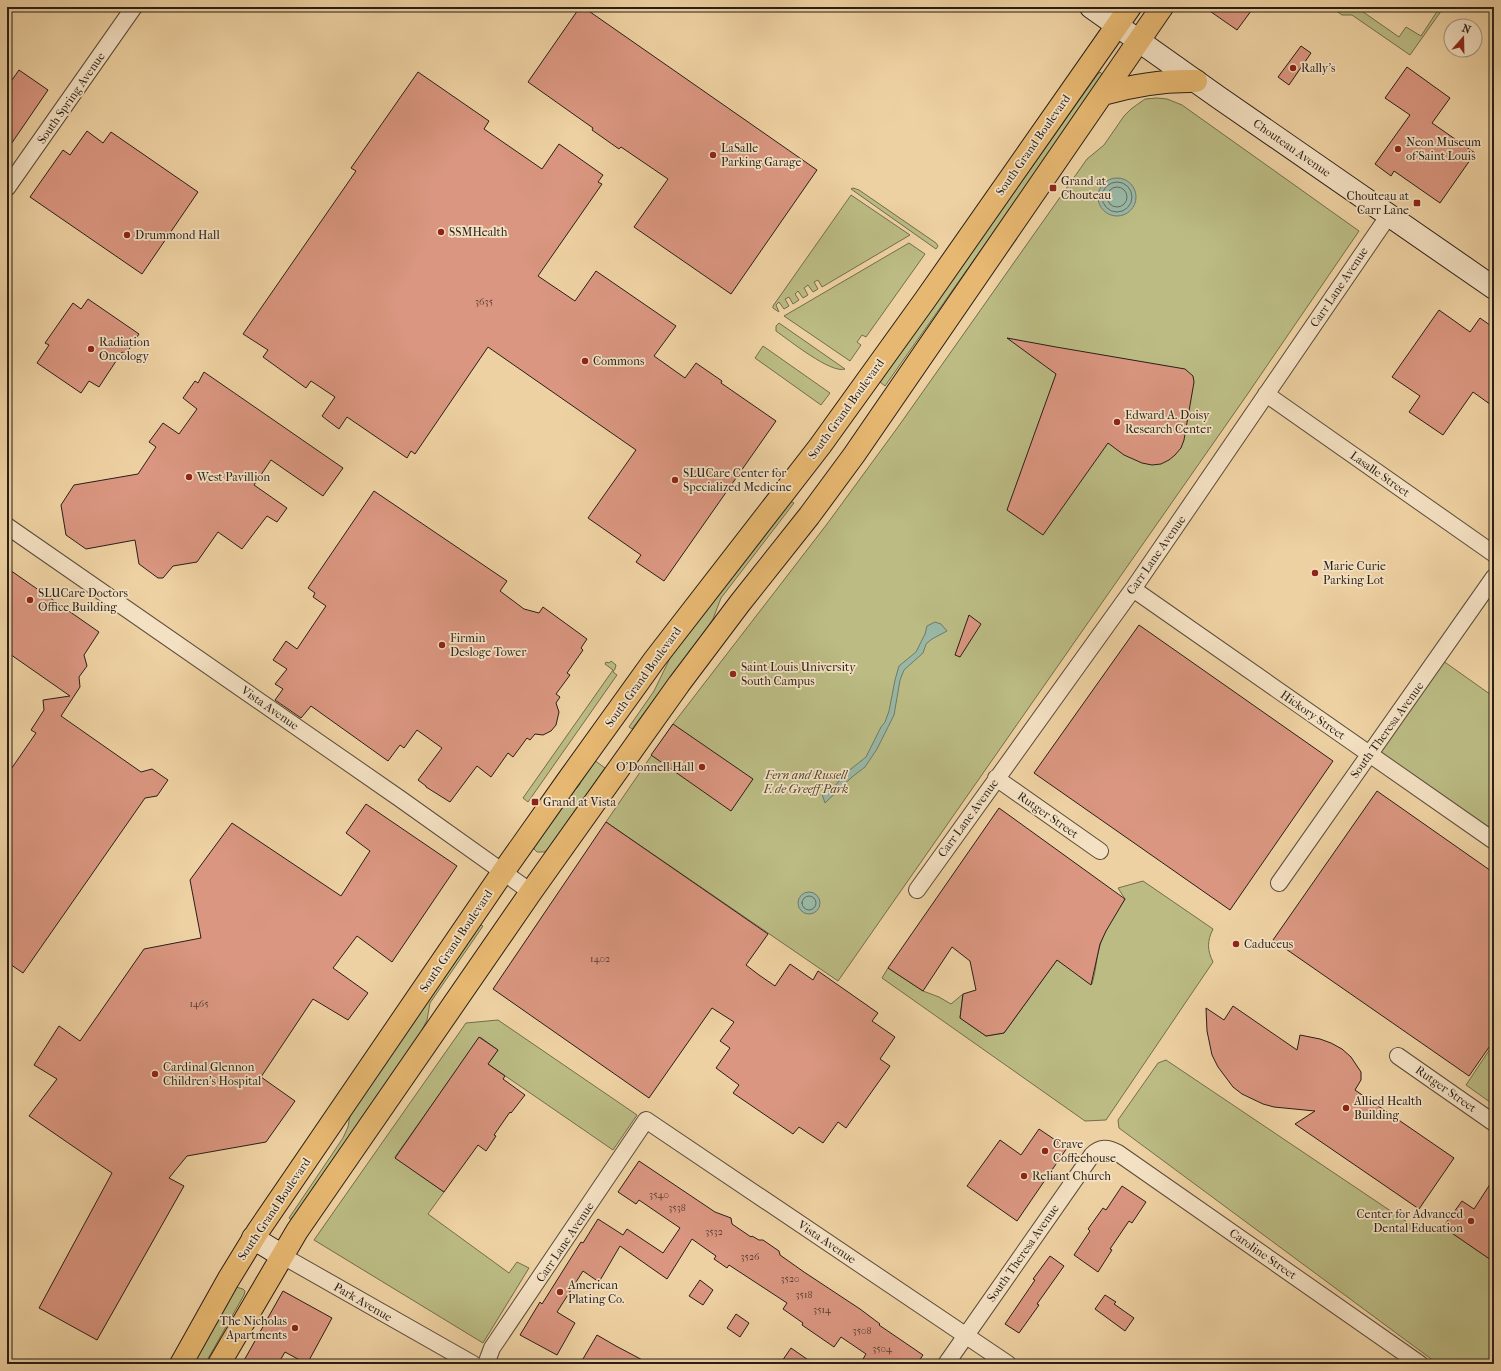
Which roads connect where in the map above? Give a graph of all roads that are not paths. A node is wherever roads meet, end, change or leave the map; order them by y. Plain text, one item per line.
1 (134, 7) edge
2 (1091, 7) edge
3 (1130, 7) edge
4 (1162, 7) edge
5 (1118, 25) junction
6 (1139, 41) junction
7 (1196, 81) junction
8 (1103, 94) junction
9 (7, 188) edge
10 (1389, 215) junction
11 (1494, 288) edge
12 (1266, 394) junction
13 (7, 526) edge
14 (1494, 554) edge
15 (1494, 578) edge
16 (1133, 589) junction
17 (655, 659) junction
18 (631, 751) junction
19 (1369, 754) junction
20 (996, 778) junction
21 (1494, 841) edge
22 (1100, 851) dead end
23 (503, 872) junction
24 (1279, 883) dead end
25 (917, 890) dead end
26 (531, 892) junction
27 (1398, 1056) dead end
28 (646, 1120) joint
29 (1494, 1123) edge
30 (1104, 1148) joint
31 (253, 1238) junction
32 (282, 1255) junction
33 (966, 1335) junction
34 (181, 1364) edge
35 (219, 1364) edge
36 (473, 1364) edge
37 (486, 1364) edge
38 (946, 1364) edge
39 (1008, 1364) edge
40 (1420, 1364) edge

1 - 9 street, South Spring Avenue
2 - 5 main road, Chouteau Avenue
3 - 5 main road, South Grand Boulevard
4 - 6 main road
5 - 6 main road, Chouteau Avenue
5 - 17 main road, South Grand Boulevard
6 - 7 main road, Chouteau Avenue
6 - 8 main road
7 - 8 main road
7 - 10 main road, Chouteau Avenue
8 - 18 main road
10 - 11 main road, Chouteau Avenue
10 - 12 street, Carr Lane Avenue
12 - 14 street, Lasalle Street
12 - 16 street, Carr Lane Avenue
13 - 23 street, Vista Avenue
15 - 19 street, South Theresa Avenue
16 - 19 street, Hickory Street
16 - 20 street, Carr Lane Avenue
17 - 18 main road
17 - 23 main road, South Grand Boulevard
18 - 26 main road
19 - 21 street, Hickory Street
19 - 24 street, South Theresa Avenue
20 - 22 street, Rutger Street
20 - 25 street, Carr Lane Avenue
23 - 26 street, Vista Avenue
23 - 31 main road, South Grand Boulevard
26 - 32 main road
27 - 29 street, Rutger Street
28 - 33 street, Vista Avenue
28 - 37 street, Carr Lane Avenue
30 - 33 street, South Theresa Avenue
30 - 40 street, Caroline Street
31 - 32 main road, Park Avenue
31 - 34 main road, South Grand Boulevard
32 - 35 main road
32 - 36 street, Park Avenue
33 - 38 street, South Theresa Avenue
33 - 39 street, Vista Avenue

